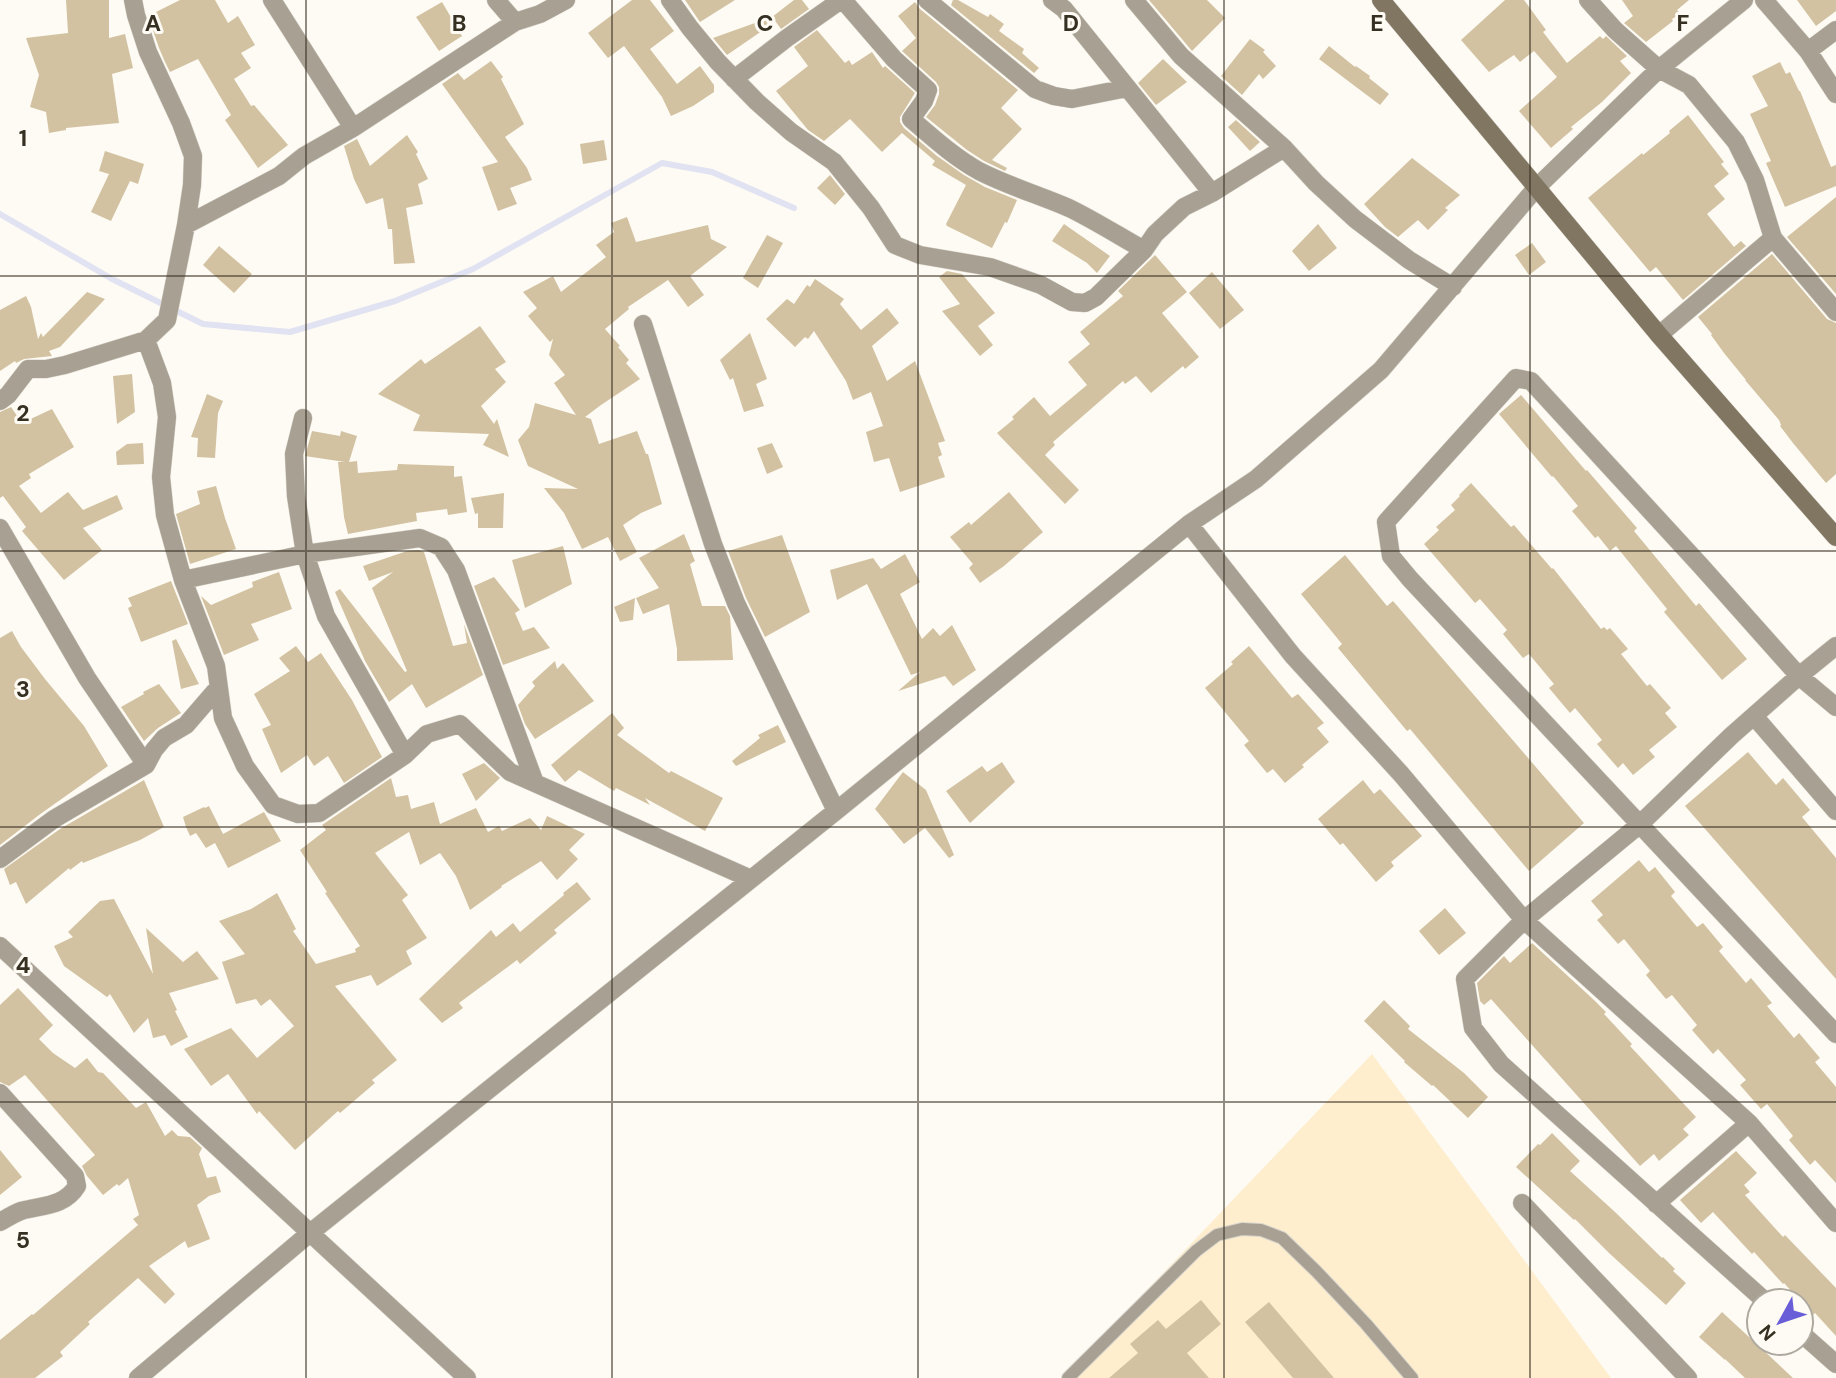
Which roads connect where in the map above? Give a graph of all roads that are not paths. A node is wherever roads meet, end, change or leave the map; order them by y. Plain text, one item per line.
1 (133, 0) edge
2 (272, 0) edge
3 (496, 0) edge
4 (566, 0) edge
5 (670, 0) edge
6 (842, 0) edge
7 (927, 0) edge
8 (1052, 0) edge
9 (1135, 0) edge
10 (1381, 0) edge
11 (1588, 0) edge
12 (1744, 0) edge
13 (1763, 0) edge
14 (515, 22) junction
15 (1836, 30) edge
16 (1808, 51) junction
17 (1658, 69) junction
18 (734, 79) junction
19 (1128, 88) junction
20 (1836, 94) edge
21 (353, 128) junction
22 (1284, 148) junction
23 (1536, 187) junction
24 (1212, 193) junction
25 (186, 225) junction
26 (1773, 238) junction
27 (1144, 250) junction
28 (1452, 287) junction
29 (1836, 312) edge
30 (643, 324) dead end
31 (1659, 335) junction
32 (146, 340) junction
33 (0, 401) edge
34 (303, 418) dead end
35 (1189, 524) junction
36 (0, 528) edge
37 (1836, 537) edge
38 (305, 554) junction
39 (183, 580) junction
40 (1836, 646) edge
41 (1799, 676) junction
42 (218, 688) junction
43 (1836, 707) edge
44 (1754, 716) junction
45 (405, 755) junction
46 (146, 765) junction
47 (535, 783) junction
48 (836, 811) junction
49 (1836, 811) edge
50 (1639, 825) junction
51 (0, 859) edge
52 (751, 879) junction
53 (1524, 920) junction
54 (0, 946) edge
55 (1836, 1034) edge
56 (0, 1093) edge
57 (1749, 1123) junction
58 (1522, 1203) dead end
59 (1656, 1204) junction
60 (0, 1222) edge
61 (1836, 1223) edge
62 (310, 1233) junction
63 (1749, 1287) edge
64 (1815, 1345) edge
65 (1836, 1364) edge
66 (1407, 1377) edge
67 (138, 1378) edge
68 (467, 1378) edge
69 (1068, 1378) edge
70 (1688, 1378) edge

1 - 25 street
2 - 21 street
3 - 14 street
4 - 14 street
5 - 18 street
6 - 18 street
6 - 27 street
7 - 19 street
8 - 19 street
9 - 22 street
10 - 23 street
11 - 17 street
12 - 17 street
13 - 16 street
14 - 21 street
15 - 16 street
16 - 20 street
17 - 23 street
17 - 26 street
18 - 27 street
19 - 24 street
21 - 25 street
22 - 24 street
22 - 28 street
23 - 28 street
23 - 31 street
24 - 27 street
25 - 32 street
26 - 29 street
26 - 31 street
28 - 35 street
30 - 48 street
31 - 37 street
32 - 33 street
32 - 39 street
34 - 38 street
35 - 48 street
35 - 53 street
36 - 46 street
38 - 39 street
38 - 45 street
38 - 47 street
39 - 42 street
40 - 41 street
41 - 43 street
41 - 44 street
41 - 50 street
42 - 45 street
42 - 46 street
44 - 49 street
44 - 50 street
45 - 47 street
46 - 51 street
47 - 52 street
48 - 52 street
50 - 53 street
50 - 55 street
52 - 62 street
53 - 57 street
53 - 59 street
54 - 62 street
56 - 60 street
57 - 59 street
57 - 61 street
58 - 70 street
59 - 63 street
62 - 67 street
62 - 68 street
64 - 65 street
66 - 69 lane

